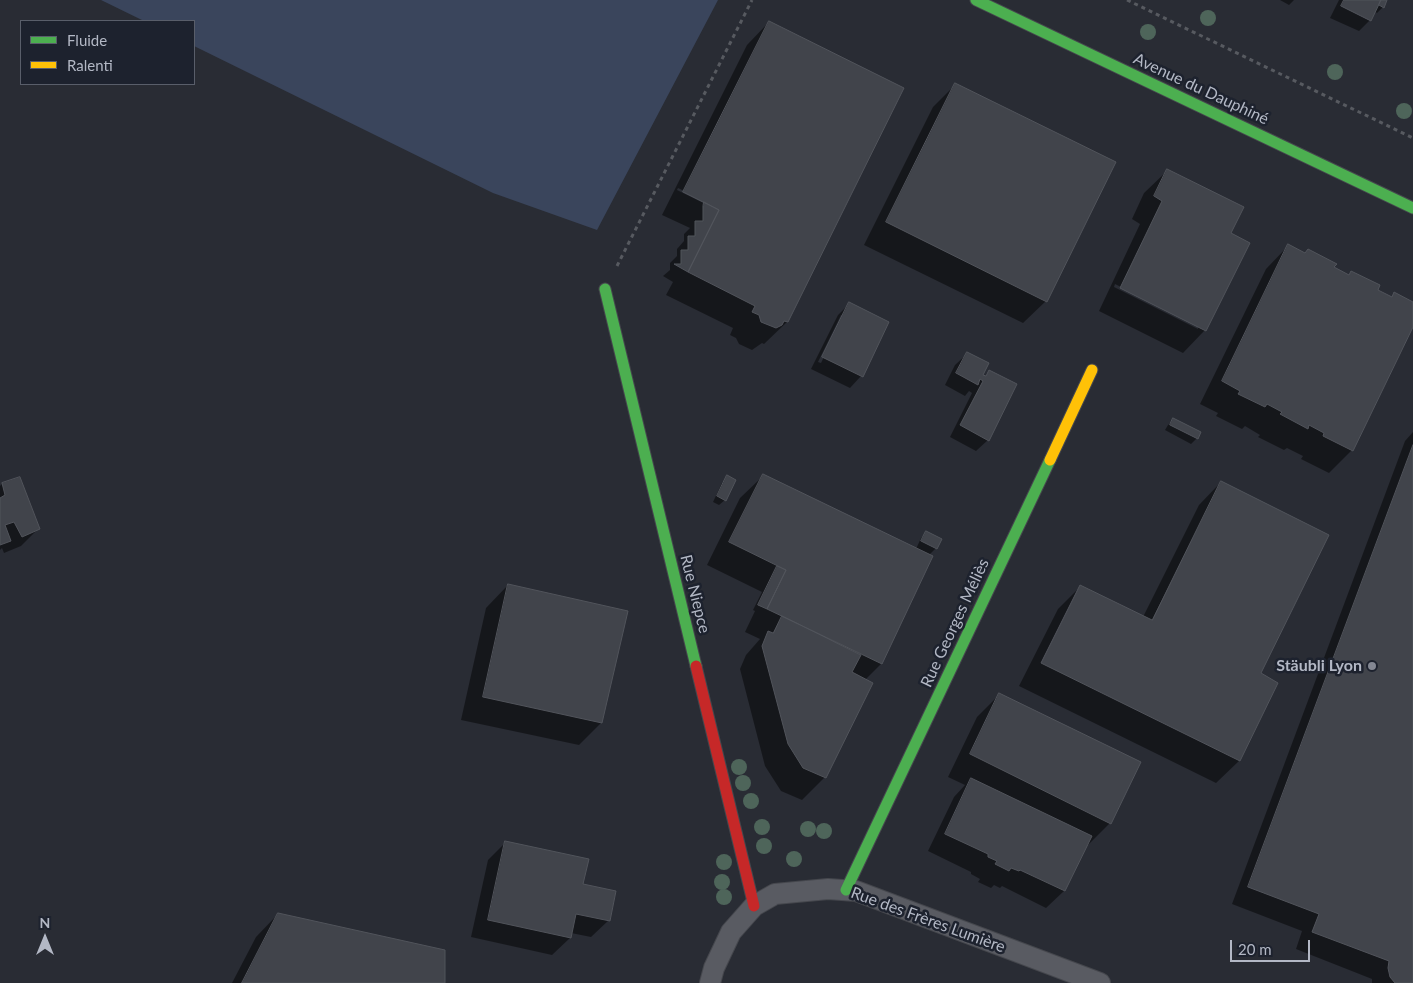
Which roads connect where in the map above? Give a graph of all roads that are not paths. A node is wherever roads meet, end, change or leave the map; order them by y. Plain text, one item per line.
1 (976, 0) edge
2 (1413, 208) edge
3 (605, 289) road end
4 (1092, 370) dead end
5 (846, 890) junction
6 (754, 906) junction
7 (710, 983) edge
8 (1100, 983) edge

1 - 2 street, Avenue du Dauphiné
3 - 6 street, Rue Niepce
4 - 5 street, Rue Georges Méliès
5 - 6 street, Rue des Frères Lumière
5 - 8 street, Rue des Frères Lumière
6 - 7 street, Rue des Frères Lumière

